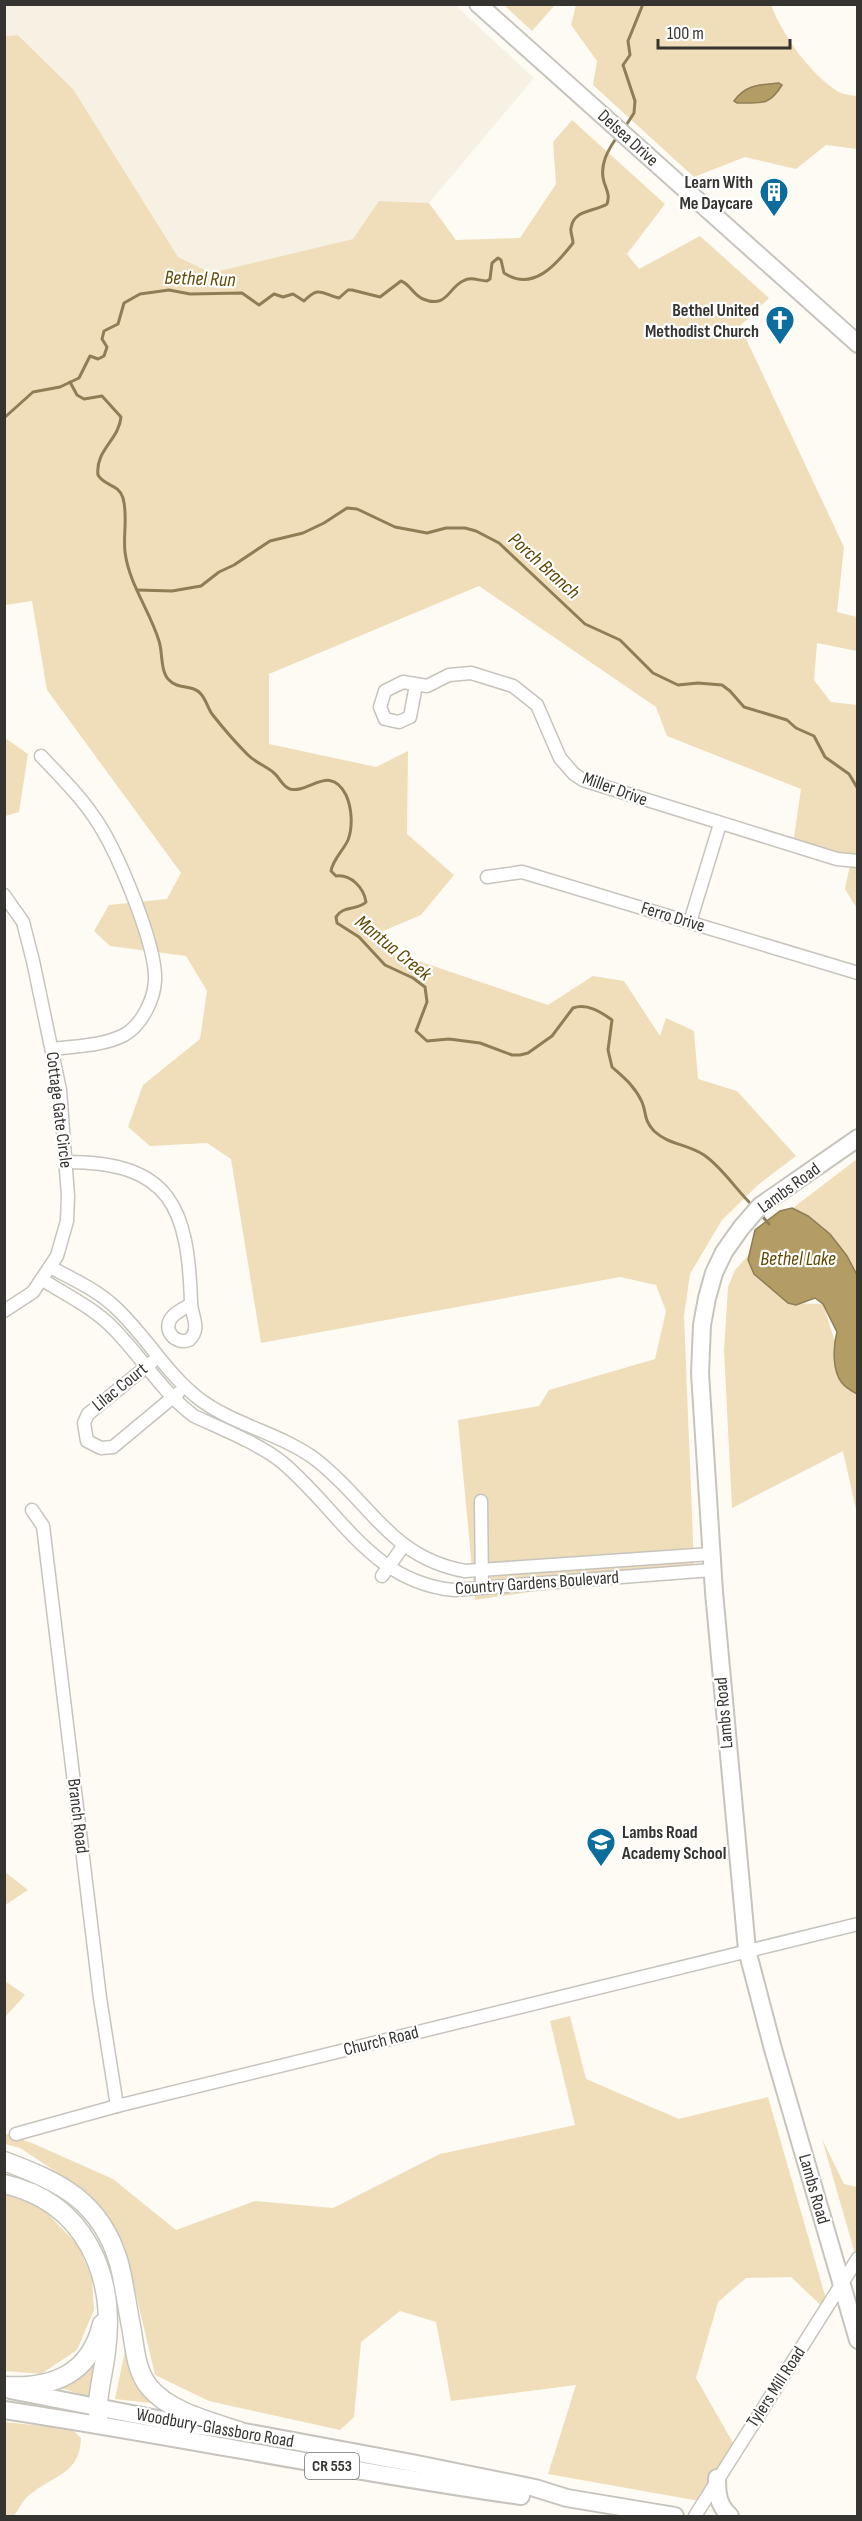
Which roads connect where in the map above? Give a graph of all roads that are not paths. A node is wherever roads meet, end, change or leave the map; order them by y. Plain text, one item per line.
1 (478, 4) edge
2 (858, 344) edge
3 (416, 685) dead end
4 (41, 756) dead end
5 (720, 824) junction
6 (858, 861) edge
7 (487, 877) dead end
8 (7, 902) edge
9 (690, 922) junction
10 (858, 973) edge
11 (52, 1049) junction
12 (858, 1138) edge
13 (67, 1162) junction
14 (50, 1267) junction
15 (42, 1280) junction
16 (190, 1304) dead end
17 (4, 1311) edge
18 (158, 1357) junction
19 (146, 1367) junction
20 (185, 1387) junction
21 (172, 1398) junction
22 (234, 1418) junction
23 (259, 1430) junction
24 (227, 1432) junction
25 (252, 1445) junction
26 (481, 1502) dead end
27 (32, 1510) dead end
28 (404, 1545) junction
29 (712, 1562) junction
30 (482, 1570) junction
31 (385, 1571) junction
32 (482, 1588) junction
33 (858, 1924) edge
34 (747, 1950) junction
35 (117, 2106) junction
36 (16, 2134) dead end
37 (4, 2161) edge
38 (4, 2184) edge
39 (858, 2258) edge
40 (841, 2283) junction
41 (124, 2297) junction
42 (106, 2298) junction
43 (858, 2340) edge
44 (4, 2387) edge
45 (4, 2410) edge
46 (101, 2413) junction
47 (239, 2431) junction
48 (717, 2478) junction
49 (567, 2498) junction
50 (675, 2517) edge
51 (695, 2517) edge
52 (730, 2517) edge

1 - 2 main road, Delsea Drive
3 - 5 street, Miller Drive
4 - 11 street
5 - 6 street, Miller Drive
5 - 9 street
7 - 9 street, Ferro Drive
8 - 11 street, Cottage Gate Circle
9 - 10 street, Ferro Drive
11 - 13 street, Cottage Gate Circle
12 - 29 main road, Lambs Road
13 - 14 street, Cottage Gate Circle
13 - 16 street
14 - 15 street, Cottage Gate Circle
14 - 18 street, Country Gardens Boulevard
15 - 17 street, Cottage Gate Circle
15 - 19 street, Country Gardens Boulevard
18 - 19 street, Lilac Court
18 - 20 street, Country Gardens Boulevard
19 - 21 street, Country Gardens Boulevard
19 - 21 street, Lilac Court
20 - 21 street, Lilac Court
20 - 22 street, Country Gardens Boulevard
21 - 24 street, Country Gardens Boulevard
22 - 23 street, Country Gardens Boulevard
22 - 24 street
23 - 25 street
23 - 28 street, Country Gardens Boulevard
24 - 25 street, Country Gardens Boulevard
25 - 31 street, Country Gardens Boulevard
26 - 30 street
27 - 35 street, Branch Road
28 - 30 street, Country Gardens Boulevard
28 - 31 street
29 - 30 street, Country Gardens Boulevard
29 - 32 street, Country Gardens Boulevard
29 - 34 main road, Lambs Road
30 - 32 street
31 - 32 street, Country Gardens Boulevard
33 - 34 street, Church Road
34 - 35 street, Church Road
34 - 40 main road, Lambs Road
35 - 36 street, Church Road
37 - 41 highway
38 - 42 highway
39 - 40 street, Tylers Mill Road
40 - 43 main road, Lambs Road
40 - 48 street, Tylers Mill Road
41 - 46 highway
41 - 47 highway
42 - 44 highway
42 - 46 highway
44 - 46 main road, Woodbury-Glassboro Road / CR 553
45 - 46 main road, Woodbury-Glassboro Road / CR 553
46 - 47 main road, Woodbury-Glassboro Road / CR 553
46 - 49 main road, Woodbury-Glassboro Road / CR 553
47 - 49 main road, Woodbury-Glassboro Road / CR 553
48 - 51 street, Tylers Mill Road
48 - 52 main road
49 - 50 main road, Woodbury-Glassboro Road / CR 553

